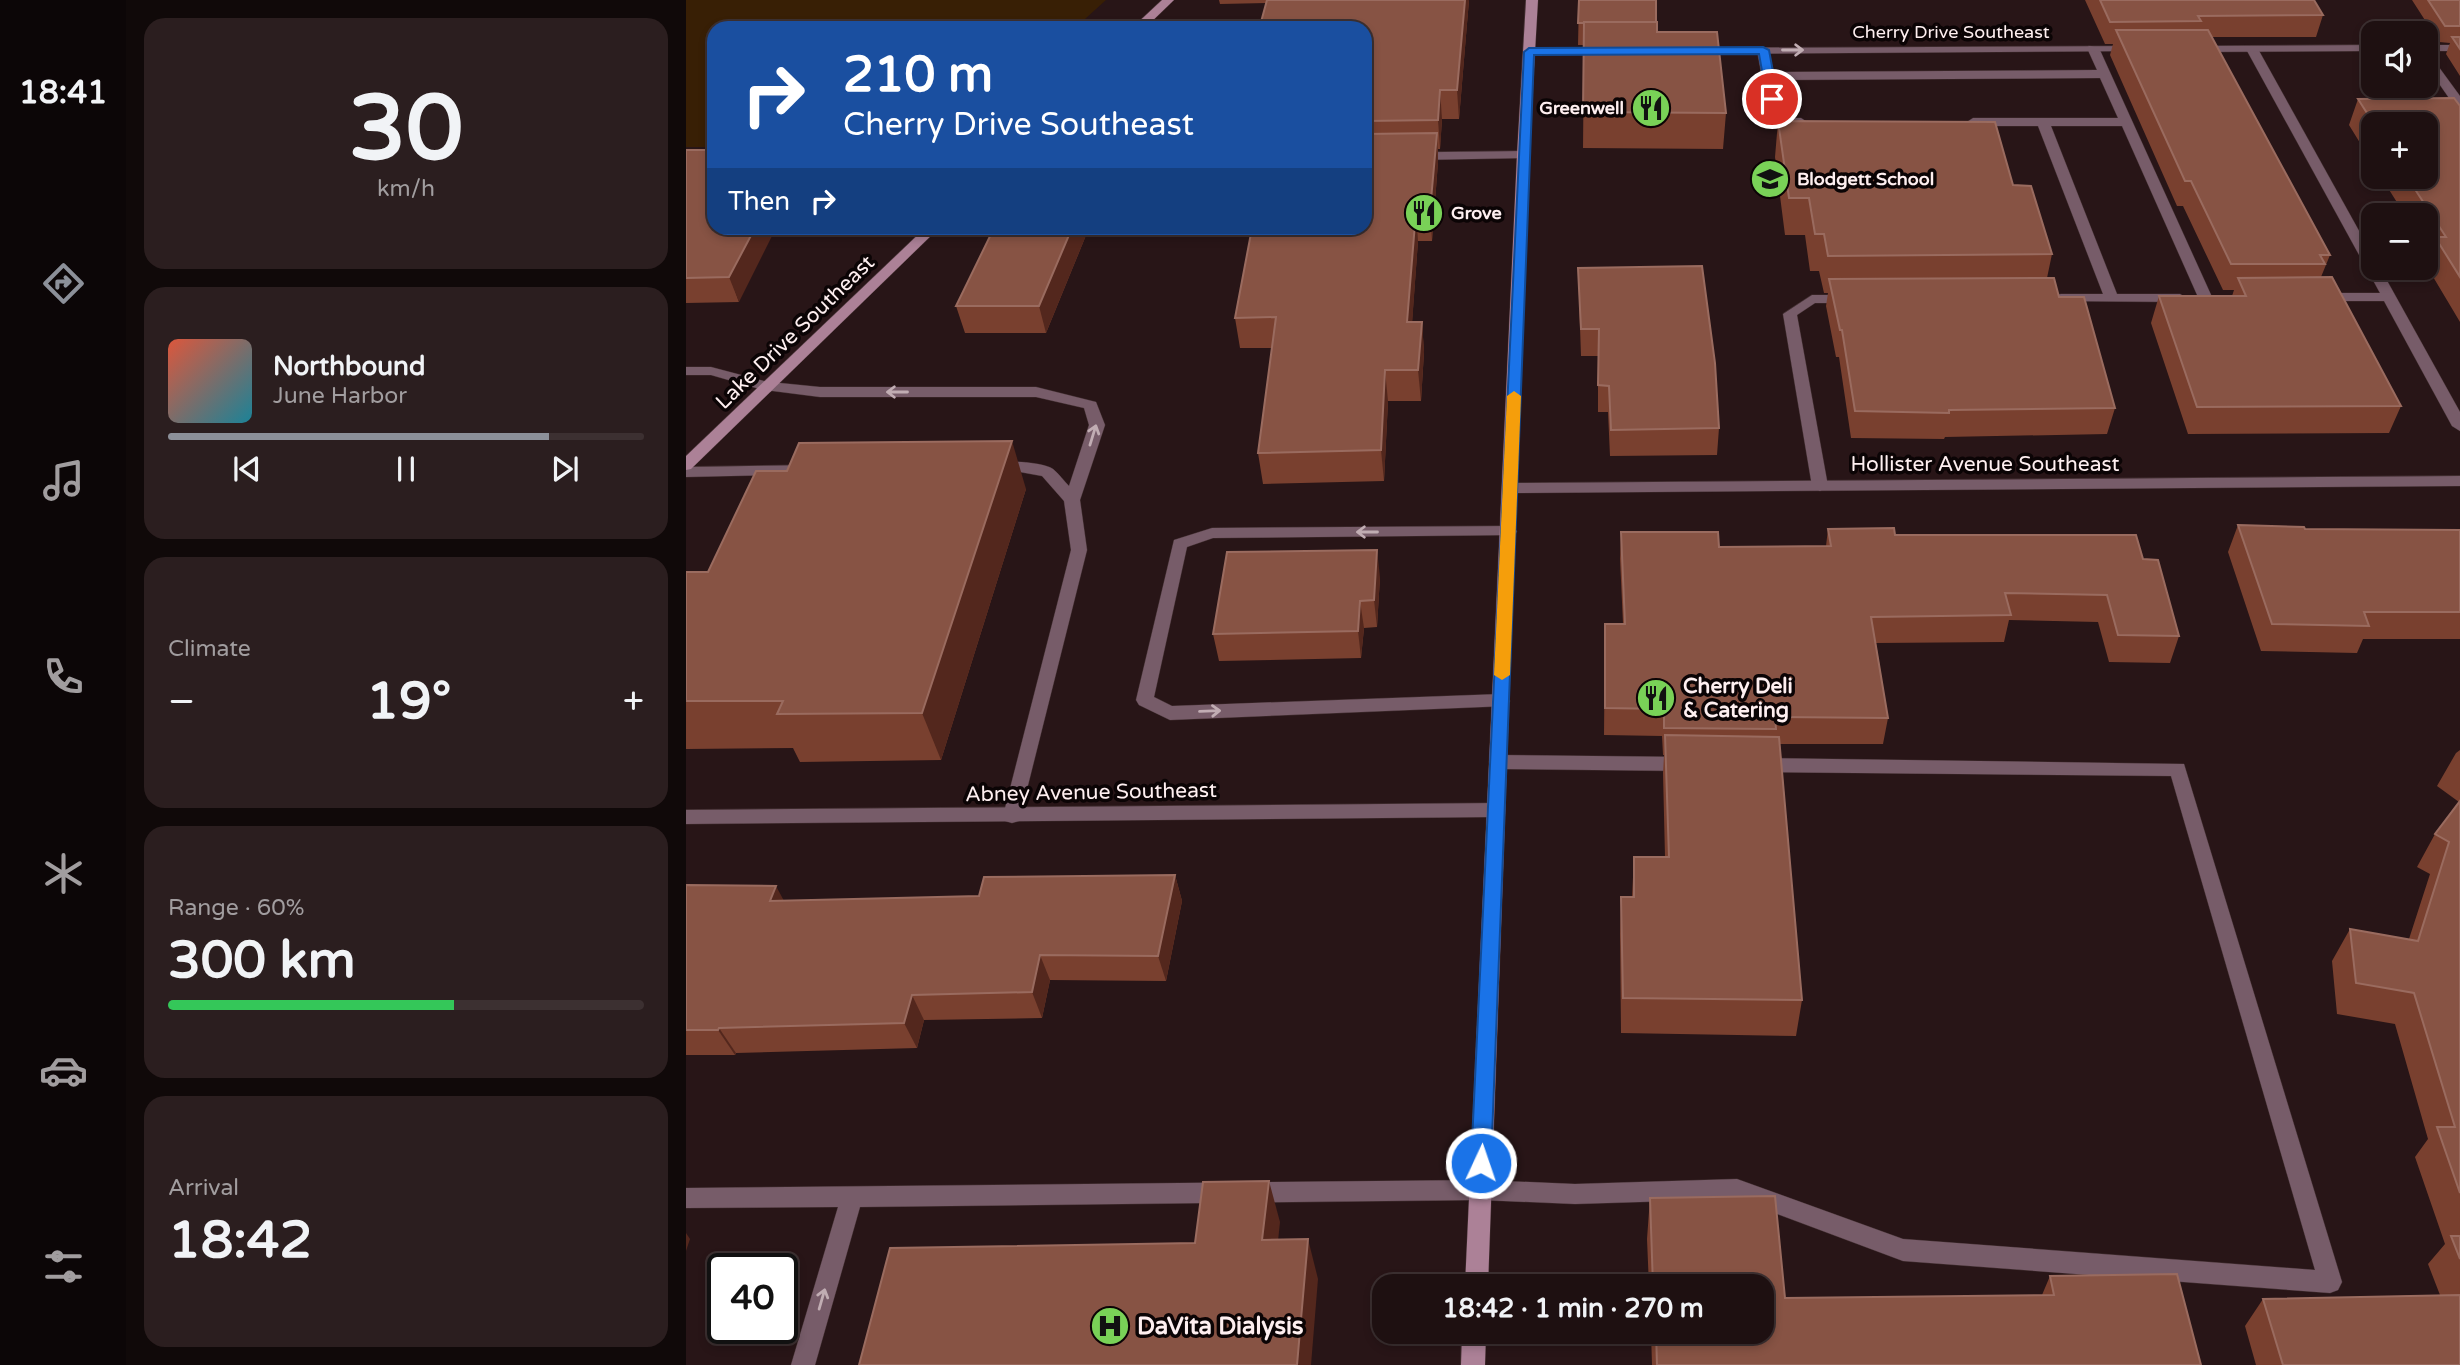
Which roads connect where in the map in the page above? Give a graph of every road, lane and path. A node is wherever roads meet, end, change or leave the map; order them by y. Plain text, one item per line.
1 (1168, 0) edge
2 (1532, 0) edge
3 (1149, 21) edge
4 (2093, 48) junction
5 (2361, 48) edge
6 (2438, 48) edge
7 (2460, 48) edge
8 (2146, 49) edge
9 (2186, 49) edge
10 (2252, 49) junction
11 (1763, 50) junction
12 (1618, 51) edge
13 (1684, 51) edge
14 (1529, 52) junction
15 (2105, 74) junction
16 (2438, 74) edge
17 (1769, 76) junction
18 (2460, 105) edge
19 (1816, 122) edge
20 (1963, 122) edge
21 (2043, 122) junction
22 (2126, 122) junction
23 (1523, 155) junction
24 (1372, 157) edge
25 (925, 235) edge
26 (2310, 297) edge
27 (2389, 297) junction
28 (2044, 298) edge
29 (2112, 298) junction
30 (1866, 299) edge
31 (686, 371) edge
32 (770, 387) junction
33 (2460, 426) edge
34 (686, 465) edge
35 (978, 467) edge
36 (825, 470) edge
37 (686, 472) edge
38 (2460, 481) edge
39 (1820, 486) junction
40 (1511, 488) junction
41 (1072, 500) junction
42 (1509, 531) junction
43 (1501, 701) junction
44 (1498, 762) junction
45 (1712, 764) edge
46 (1740, 765) edge
47 (1496, 810) junction
48 (1012, 816) junction
49 (686, 817) edge
50 (1480, 1190) junction
51 (852, 1196) junction
52 (686, 1198) edge
53 (1476, 1274) edge
54 (1474, 1344) edge
55 (803, 1365) edge
56 (1473, 1365) edge

1 - 3 street
2 - 14 street
4 - 8 street, Cherry Drive Southeast
11 -> 4 street, Cherry Drive Southeast
4 - 15 street
5 - 10 street
6 - 7 street
9 - 10 street
10 - 27 street
11 - 13 street, Cherry Drive Southeast
11 - 17 street
12 - 14 street
14 - 23 street
15 - 17 street
15 - 22 street
16 - 18 street
17 - 19 street
20 - 21 street
21 - 22 street
21 - 29 street
22 - 29 street
23 - 24 street
23 - 40 street
25 - 32 street, Lake Drive Southeast
26 - 27 street
27 - 33 street
28 - 29 street
30 - 39 street
31 - 32 street
32 - 34 street, Lake Drive Southeast
41 -> 32 street
35 - 41 street
36 - 37 street
38 - 39 street, Hollister Avenue Southeast
39 - 40 street, Hollister Avenue Southeast
40 - 42 street
41 - 48 street
42 - 43 street
42 -> 43 street
43 - 44 street
44 - 45 street
44 - 47 street
46 - 50 street
47 - 48 street, Abney Avenue Southeast
47 - 50 street
48 - 49 street, Abney Avenue Southeast
50 - 51 street
50 - 53 street
51 - 52 street
55 -> 51 street
54 - 56 street

